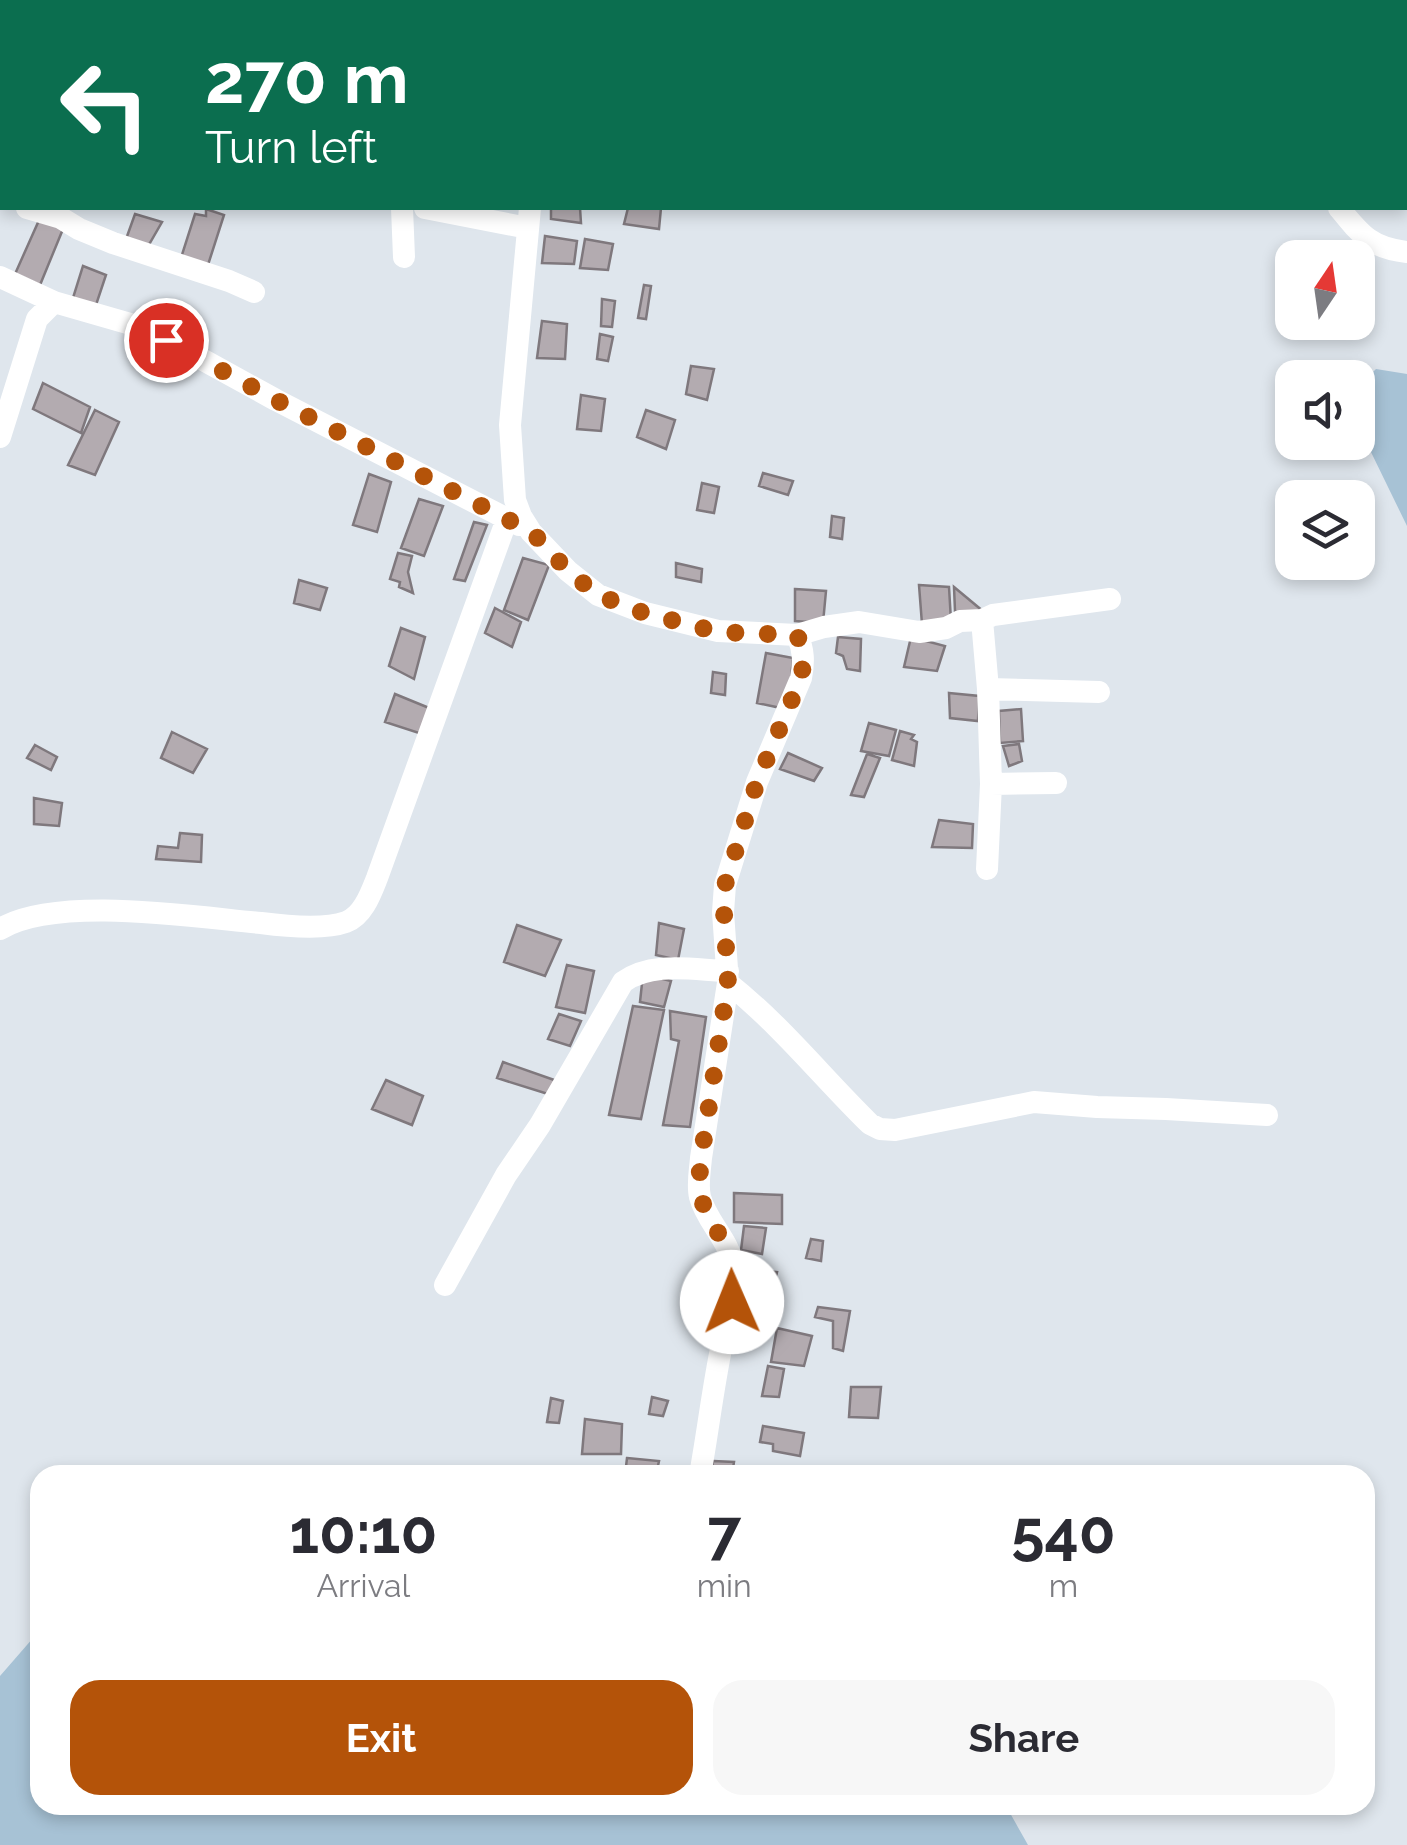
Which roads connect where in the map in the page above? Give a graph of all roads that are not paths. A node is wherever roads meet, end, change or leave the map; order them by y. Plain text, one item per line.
1 (34, 210) edge
2 (402, 210) edge
3 (447, 210) edge
4 (1341, 210) edge
5 (529, 218) edge
6 (1407, 252) edge
7 (404, 257) dead end
8 (0, 278) edge
9 (254, 292) dead end
10 (54, 302) junction
11 (0, 436) edge
12 (507, 519) junction
13 (532, 532) junction
14 (1110, 599) dead end
15 (982, 620) junction
16 (797, 635) junction
17 (988, 689) junction
18 (1100, 692) dead end
19 (990, 784) junction
20 (1056, 784) dead end
21 (987, 870) dead end
22 (0, 929) edge
23 (728, 977) junction
24 (1267, 1116) dead end
25 (445, 1286) dead end
26 (702, 1465) edge

1 - 9 street
2 - 7 street
3 - 5 street
4 - 6 street
5 - 13 street
8 - 10 street
10 - 11 street
10 - 12 street
12 - 13 street
12 - 22 street
13 - 16 street
14 - 15 street
15 - 16 street
15 - 17 street
16 - 23 street
17 - 18 street
17 - 19 street
19 - 20 street
19 - 21 street
23 - 24 street
23 - 25 street
23 - 26 street

